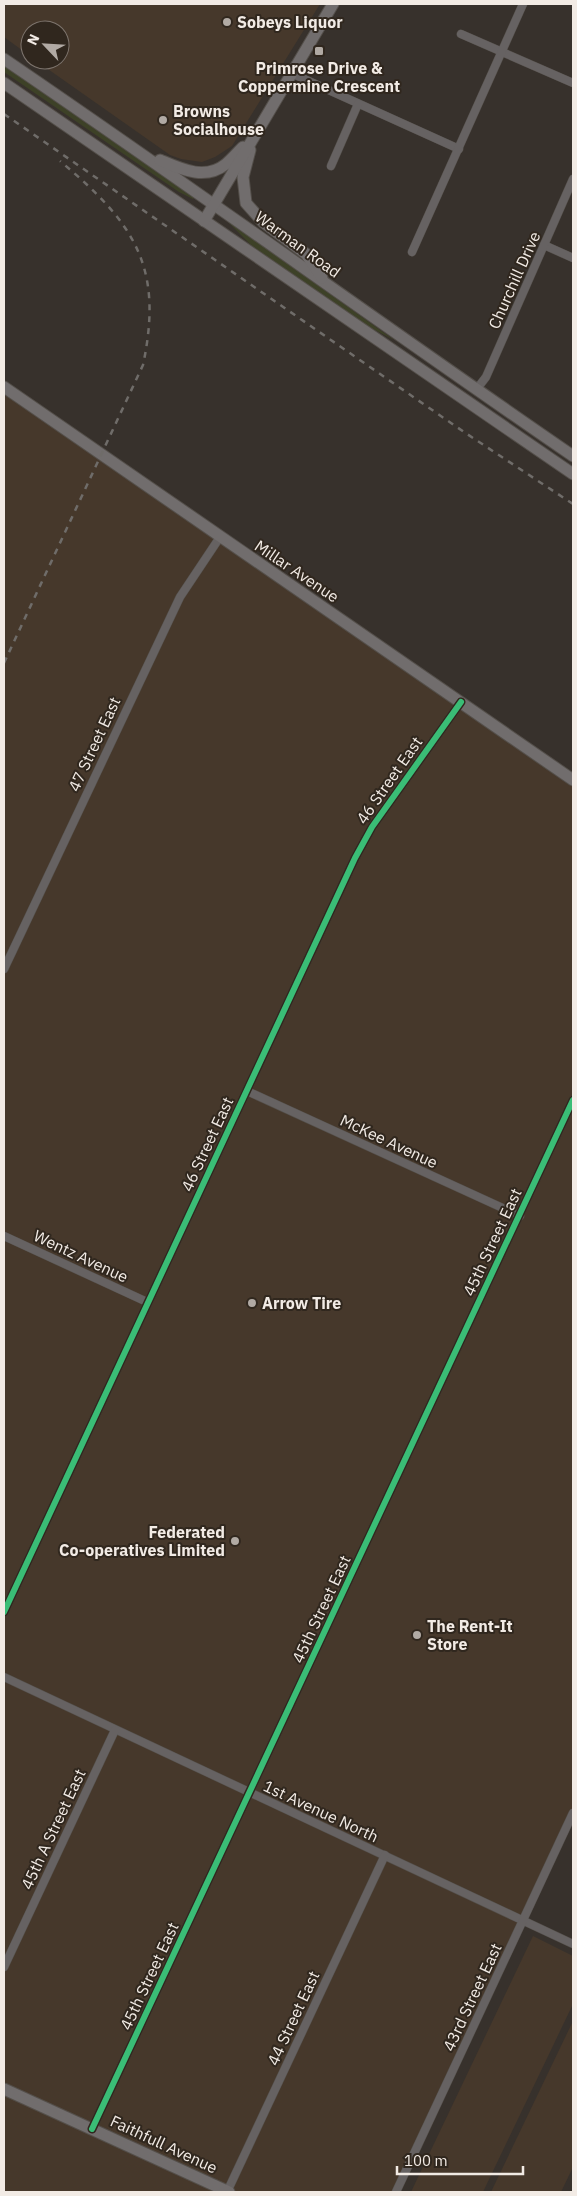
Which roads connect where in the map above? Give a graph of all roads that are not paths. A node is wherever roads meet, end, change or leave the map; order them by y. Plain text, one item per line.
1 (333, 4) edge
2 (523, 4) edge
3 (461, 34) dead end
4 (502, 52) junction
5 (4, 59) edge
6 (291, 73) junction
7 (4, 83) edge
8 (573, 83) edge
9 (358, 104) junction
10 (253, 138) junction
11 (459, 148) junction
12 (138, 151) junction
13 (331, 166) dead end
14 (573, 179) edge
15 (214, 204) junction
16 (204, 221) junction
17 (544, 245) junction
18 (412, 252) dead end
19 (573, 258) edge
20 (325, 284) junction
21 (376, 340) junction
22 (4, 387) edge
23 (476, 390) junction
24 (573, 456) edge
25 (573, 474) edge
26 (220, 537) junction
27 (461, 702) junction
28 (573, 780) edge
29 (4, 969) edge
30 (247, 1090) junction
31 (573, 1100) edge
32 (520, 1216) junction
33 (4, 1236) edge
34 (147, 1302) junction
35 (4, 1612) edge
36 (4, 1677) edge
37 (115, 1730) junction
38 (250, 1793) junction
39 (573, 1813) edge
40 (385, 1855) junction
41 (523, 1920) junction
42 (573, 1944) edge
43 (4, 1968) edge
44 (4, 2089) edge
45 (92, 2129) junction
46 (228, 2192) edge
47 (396, 2192) edge

1 - 6 main road
2 - 4 street
3 - 4 street
4 - 8 street
4 - 11 street
5 - 12 main road, Warman Road
6 - 9 street
6 - 10 main road
7 - 16 main road, Warman Road
9 - 11 street
9 - 13 street
10 - 12 main road
10 - 15 main road
10 - 20 main road
11 - 18 street
12 - 15 main road, Warman Road
14 - 17 street, Churchill Drive
15 - 16 main road
15 - 20 main road, Warman Road
16 - 21 main road, Warman Road
17 - 19 street
17 - 23 street, Churchill Drive
20 - 23 main road, Warman Road
21 - 23 main road
21 - 25 main road, Warman Road
22 - 26 main road, Millar Avenue
23 - 24 main road, Warman Road
26 - 27 main road, Millar Avenue
26 - 29 street, 47 Street East
27 - 28 main road, Millar Avenue
27 - 30 street, 46 Street East
30 - 32 street, McKee Avenue
30 - 34 street, 46 Street East
31 - 32 street, 45th Street East
32 - 38 street, 45th Street East
33 - 34 street, Wentz Avenue
34 - 35 street, 46 Street East
36 - 37 street, 1st Avenue North
37 - 38 street, 1st Avenue North
37 - 43 street, 45th A Street East
38 - 40 street, 1st Avenue North
38 - 45 street, 45th Street East
39 - 41 street, 43rd Street East
40 - 41 street, 1st Avenue North
40 - 46 street, 44 Street East
41 - 42 street, 1st Avenue North
41 - 47 street, 43rd Street East
44 - 45 main road, Faithfull Avenue
45 - 46 main road, Faithfull Avenue

